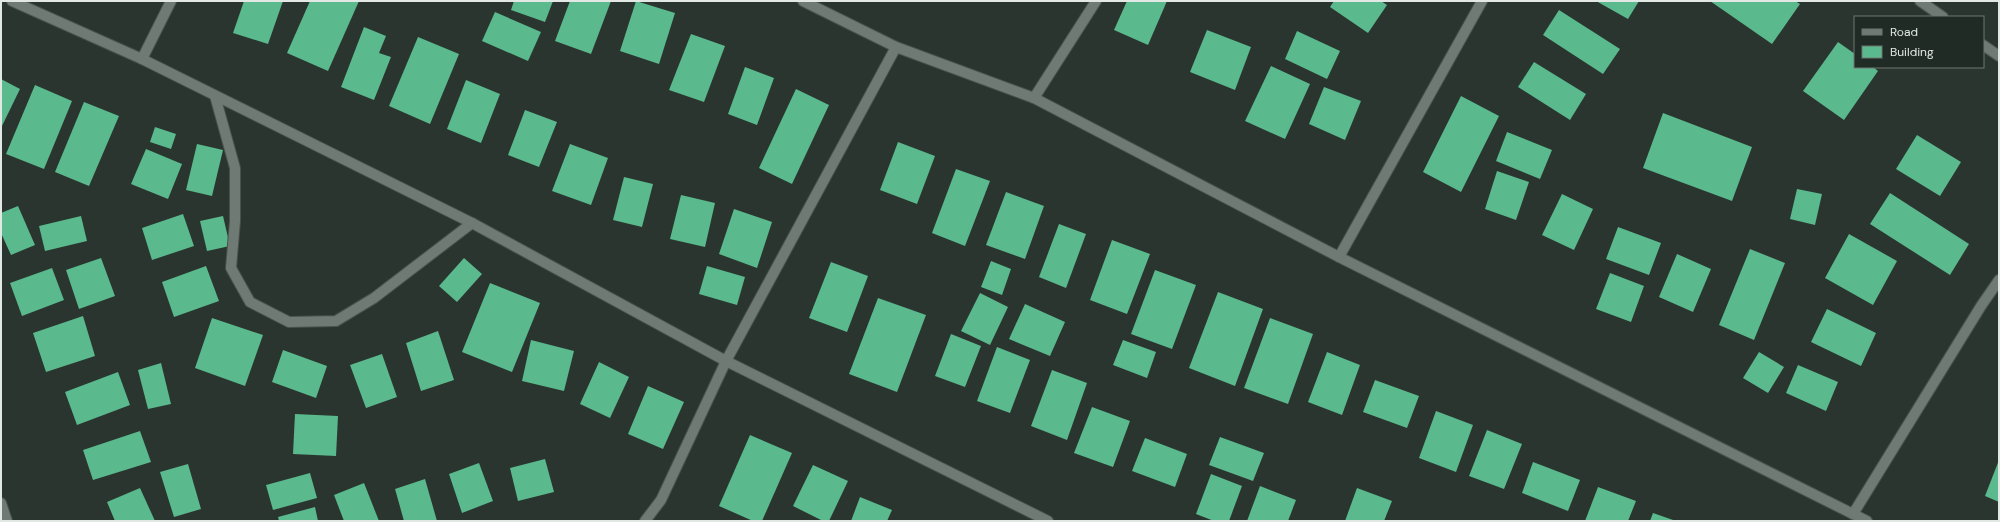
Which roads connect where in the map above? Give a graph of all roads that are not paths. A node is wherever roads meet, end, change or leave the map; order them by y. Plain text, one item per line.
1 (12, 1) edge
2 (171, 1) edge
3 (803, 1) edge
4 (1096, 1) edge
5 (1482, 1) edge
6 (1920, 1) edge
7 (1942, 16) edge
8 (1984, 46) edge
9 (896, 47) junction
10 (1999, 56) edge
11 (142, 59) junction
12 (215, 96) junction
13 (1034, 98) junction
14 (472, 223) junction
15 (1338, 257) junction
16 (1999, 280) edge
17 (726, 361) junction
18 (1, 503) edge
19 (1853, 514) junction
20 (7, 521) edge
21 (645, 521) edge
22 (1048, 521) edge
23 (1867, 521) edge

1 - 11 street
2 - 11 street
3 - 9 street
4 - 13 street
5 - 15 street
6 - 7 street
8 - 10 street
9 - 13 street
9 - 17 street
11 - 12 street
12 - 14 street
12 - 14 street
13 - 15 street
14 - 17 street
15 - 19 street
16 - 19 street
17 - 21 street
17 - 22 street
18 - 20 street
19 - 23 street

